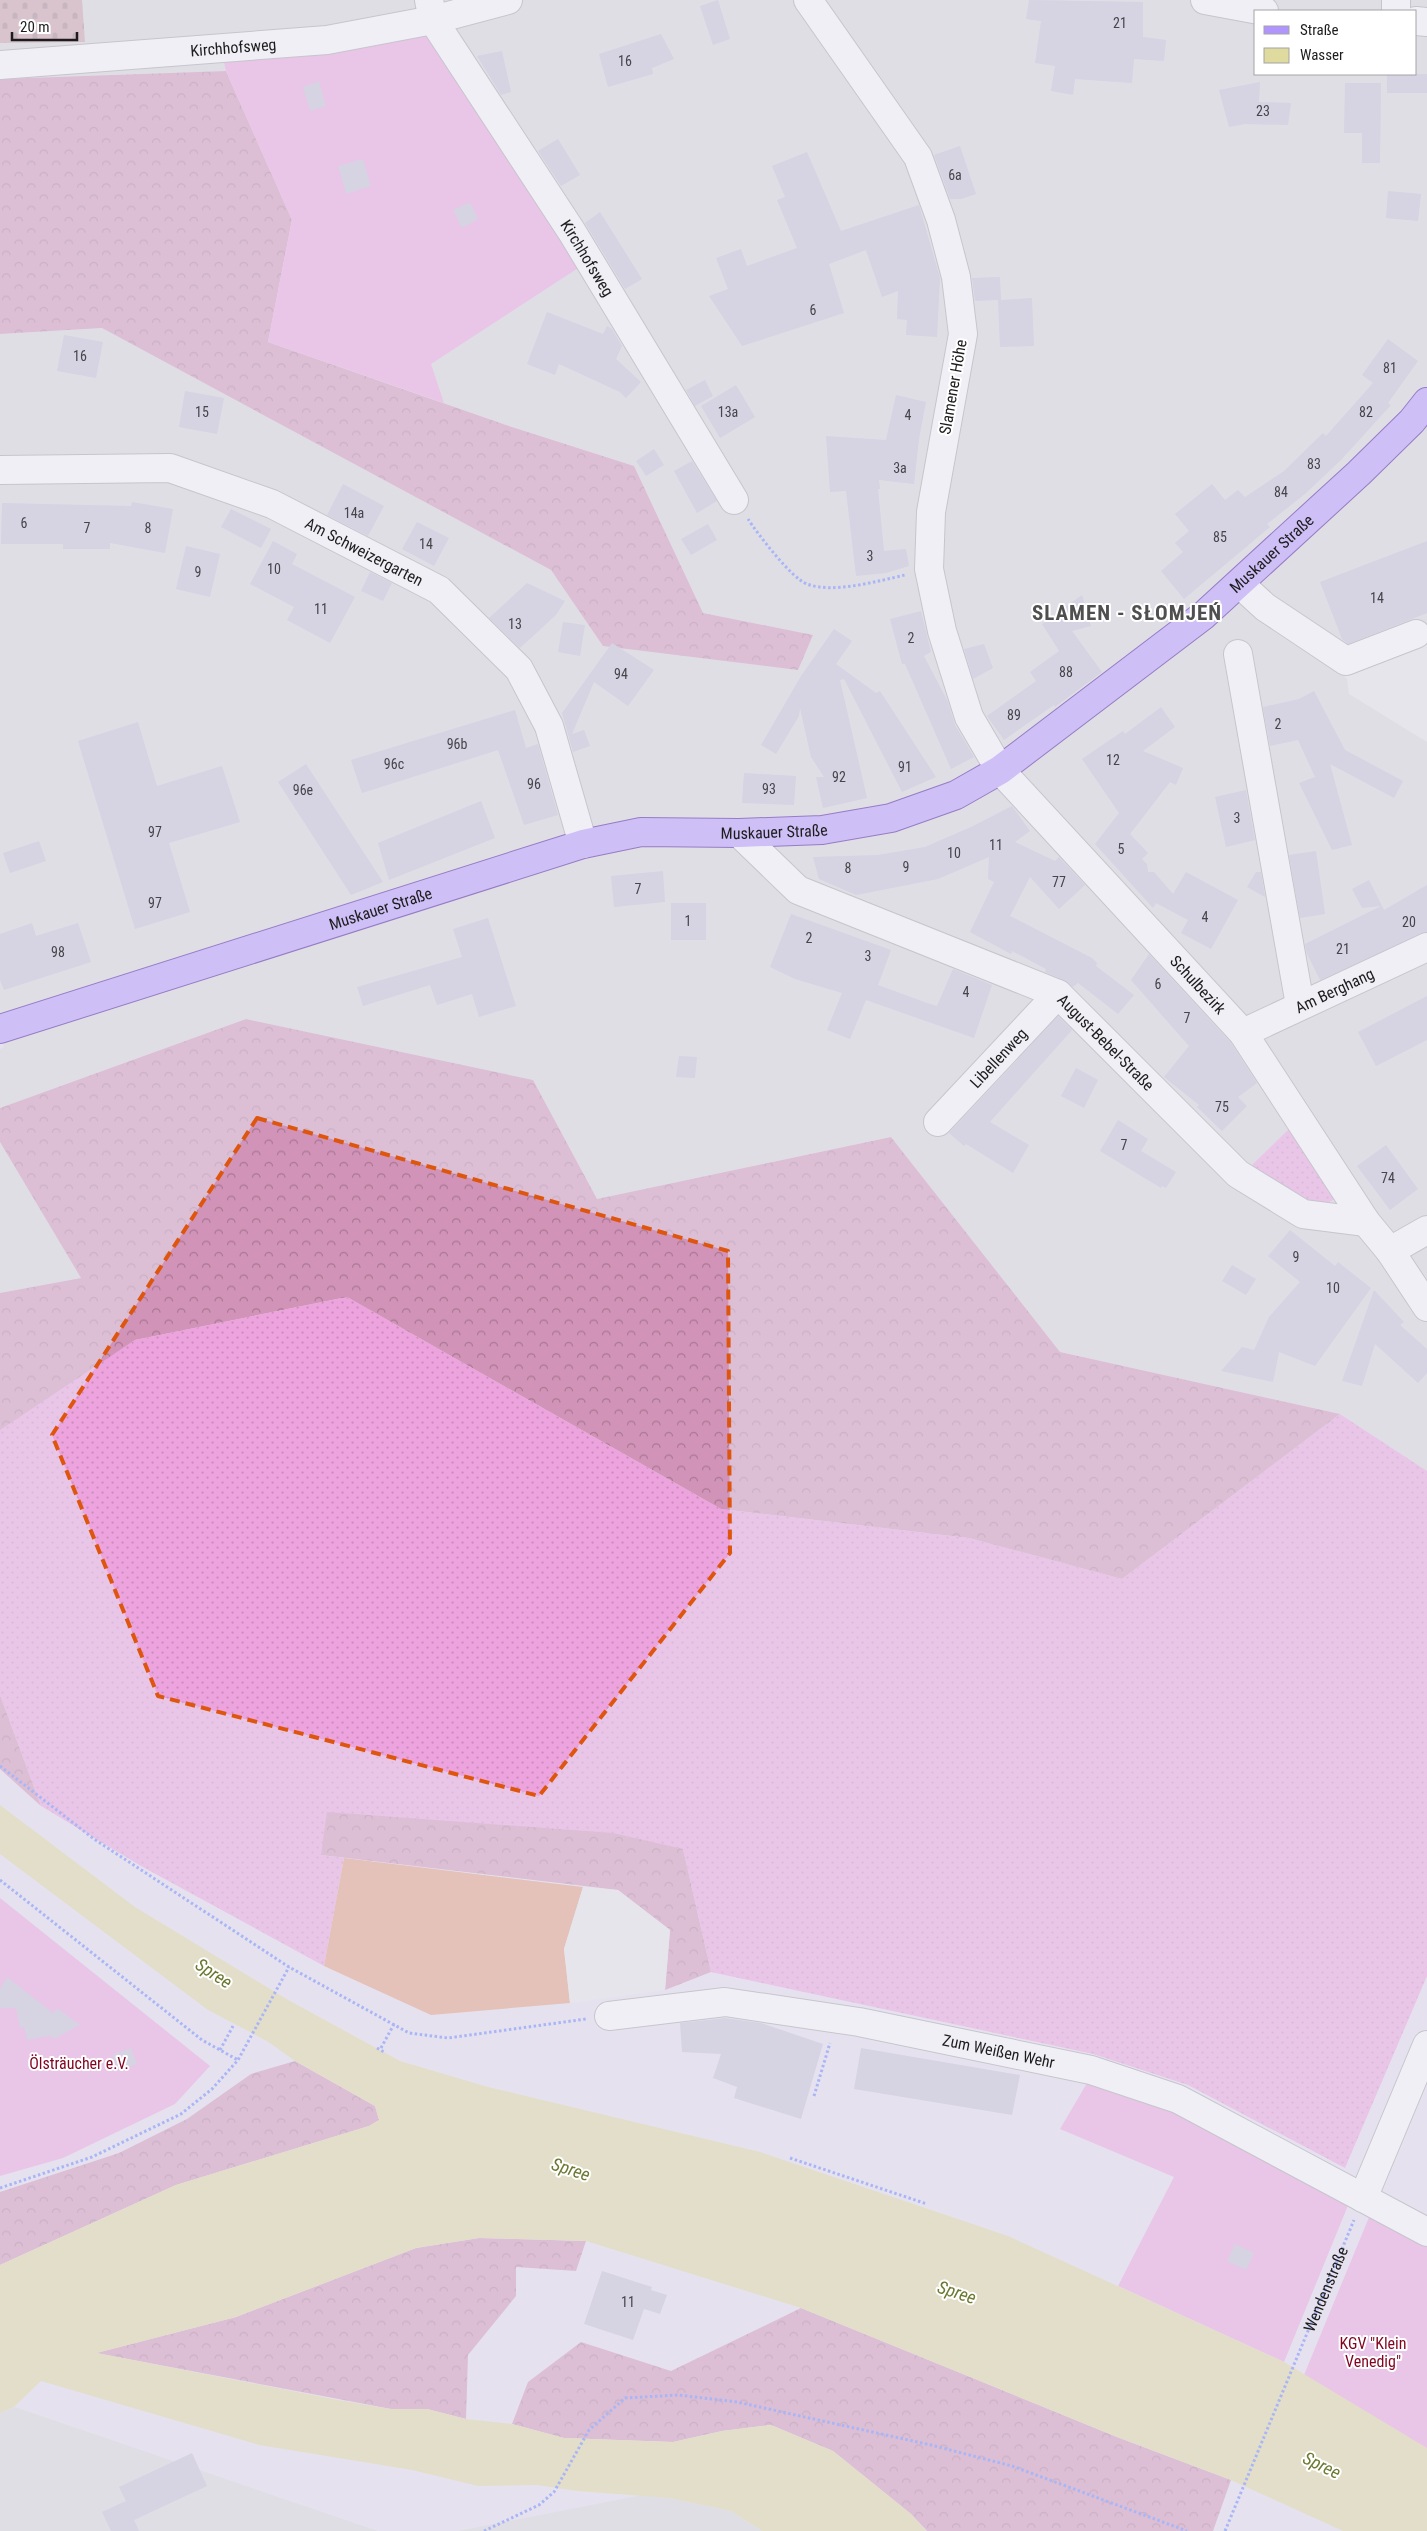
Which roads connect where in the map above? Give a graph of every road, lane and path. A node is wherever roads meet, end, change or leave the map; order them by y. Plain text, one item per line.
1 (508, 0) edge
2 (808, 0) edge
3 (1205, 0) edge
4 (431, 10) edge
5 (1259, 10) edge
6 (0, 65) edge
7 (1427, 402) edge
8 (0, 470) edge
9 (734, 500) dead end
10 (756, 531) dead end
11 (929, 569) junction
12 (1240, 584) junction
13 (1416, 634) dead end
14 (1238, 654) dead end
15 (1000, 770) junction
16 (739, 833) junction
17 (583, 844) junction
18 (1427, 947) edge
19 (1058, 994) junction
20 (1300, 1005) junction
21 (1, 1026) edge
22 (1243, 1033) junction
23 (938, 1122) dead end
24 (1366, 1222) junction
25 (1427, 1230) edge
26 (1390, 1251) junction
27 (1427, 1307) edge
28 (0, 1766) edge
29 (0, 1880) edge
30 (289, 1967) junction
31 (609, 2016) joint
32 (837, 2018) junction
33 (394, 2024) junction
34 (234, 2026) dead end
35 (1427, 2046) edge
36 (381, 2049) dead end
37 (220, 2050) junction
38 (238, 2060) junction
39 (814, 2096) dead end
40 (790, 2158) dead end
41 (0, 2188) edge
42 (1364, 2198) junction
43 (927, 2204) dead end
44 (1427, 2232) edge
45 (484, 2531) edge
46 (1188, 2531) edge
47 (1225, 2531) edge

1 - 4 street, Kirchhofsweg
2 - 11 street, Slamener Höhe
3 - 5 street
4 - 6 street, Kirchhofsweg
4 - 9 street, Kirchhofsweg
7 - 12 main road, Muskauer Straße
8 - 17 street, Am Schweizergarten
10 - 11 path
11 - 15 street, Slamener Höhe
12 - 13 street
12 - 15 main road, Muskauer Straße
14 - 20 street
15 - 16 main road, Muskauer Straße
15 - 22 street, Schulbezirk
16 - 17 main road, Muskauer Straße
16 - 19 street, August-Bebel-Straße
17 - 21 main road, Muskauer Straße
18 - 20 street, Am Berghang
19 - 23 street, Libellenweg
19 - 24 street, August-Bebel-Straße
20 - 22 street, Am Berghang
22 - 24 street, Schulbezirk
24 - 26 street
25 - 26 street
26 - 27 street
28 - 30 path
29 - 37 path
30 - 33 path
30 - 38 path
31 - 32 street, Zum Weißen Wehr
31 - 33 path
32 - 39 path
32 - 42 street, Zum Weißen Wehr
33 - 36 path
34 - 37 path
35 - 42 street
37 - 38 path
38 - 41 path
40 - 43 path
42 - 44 street, Zum Weißen Wehr
42 - 47 path, Wendenstraße
45 - 46 path

